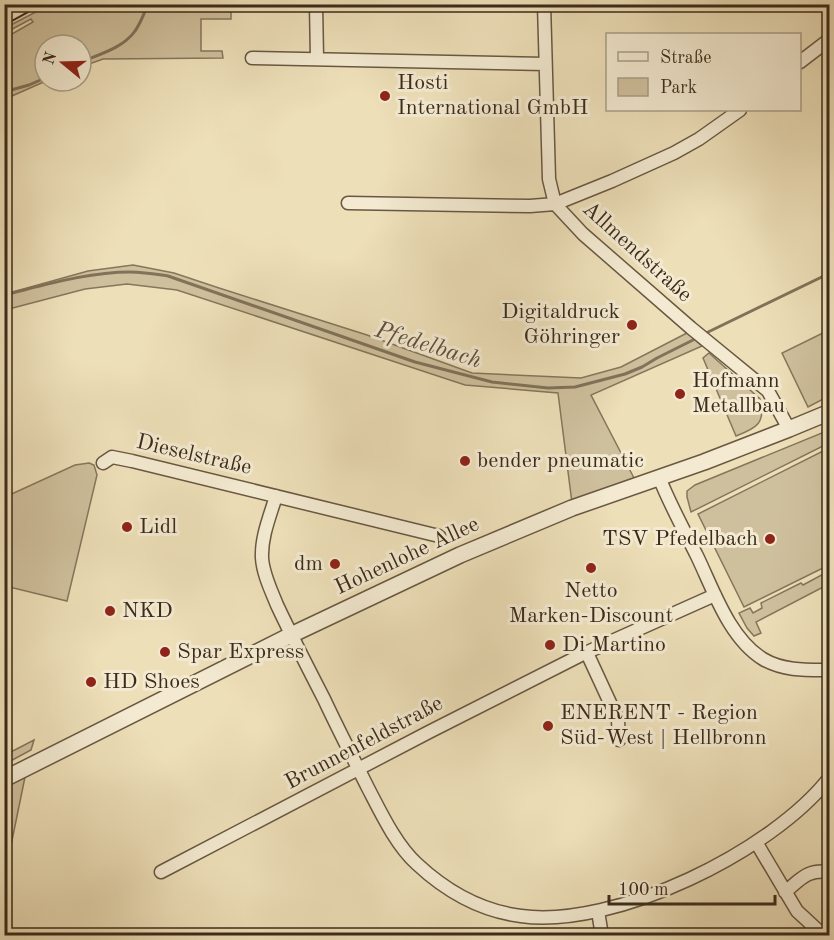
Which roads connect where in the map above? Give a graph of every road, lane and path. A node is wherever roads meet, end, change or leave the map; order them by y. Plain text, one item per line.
1 (24, 4) edge
2 (316, 4) edge
3 (544, 4) edge
4 (4, 15) edge
5 (830, 39) edge
6 (252, 58) dead end
7 (317, 59) junction
8 (801, 61) edge
9 (546, 64) junction
10 (739, 111) edge
11 (348, 203) dead end
12 (555, 204) junction
13 (830, 412) edge
14 (789, 429) junction
15 (103, 463) dead end
16 (659, 477) junction
17 (276, 496) junction
18 (439, 536) dead end
19 (715, 595) junction
20 (291, 635) junction
21 (587, 653) junction
22 (830, 670) edge
23 (619, 740) dead end
24 (359, 770) junction
25 (11, 776) edge
26 (830, 777) edge
27 (756, 842) junction
28 (161, 872) dead end
29 (830, 872) edge
30 (785, 892) junction
31 (598, 911) junction
32 (602, 936) edge
33 (824, 936) edge

1 - 4 main road
2 - 7 street
3 - 9 street, Allmendstraße
5 - 8 street
6 - 7 street
7 - 9 street
9 - 12 street, Allmendstraße
10 - 12 street
11 - 12 street
12 - 14 street, Allmendstraße
13 - 14 street, Hohenlohe Allee
14 - 16 street, Hohenlohe Allee
15 - 17 street, Dieselstraße
16 - 19 street
16 - 20 street, Hohenlohe Allee
17 - 18 street, Dieselstraße
17 - 20 street, Dieselstraße
19 - 21 street, Brunnenfeldstraße
19 - 22 street
20 - 24 street, Dieselstraße
20 - 25 street, Hohenlohe Allee
21 - 23 street
21 - 24 street, Brunnenfeldstraße
24 - 28 street, Brunnenfeldstraße
24 - 31 street, Dieselstraße
26 - 27 street, Dieselstraße
27 - 30 street
27 - 31 street, Dieselstraße
29 - 30 street
30 - 33 street
31 - 32 street

